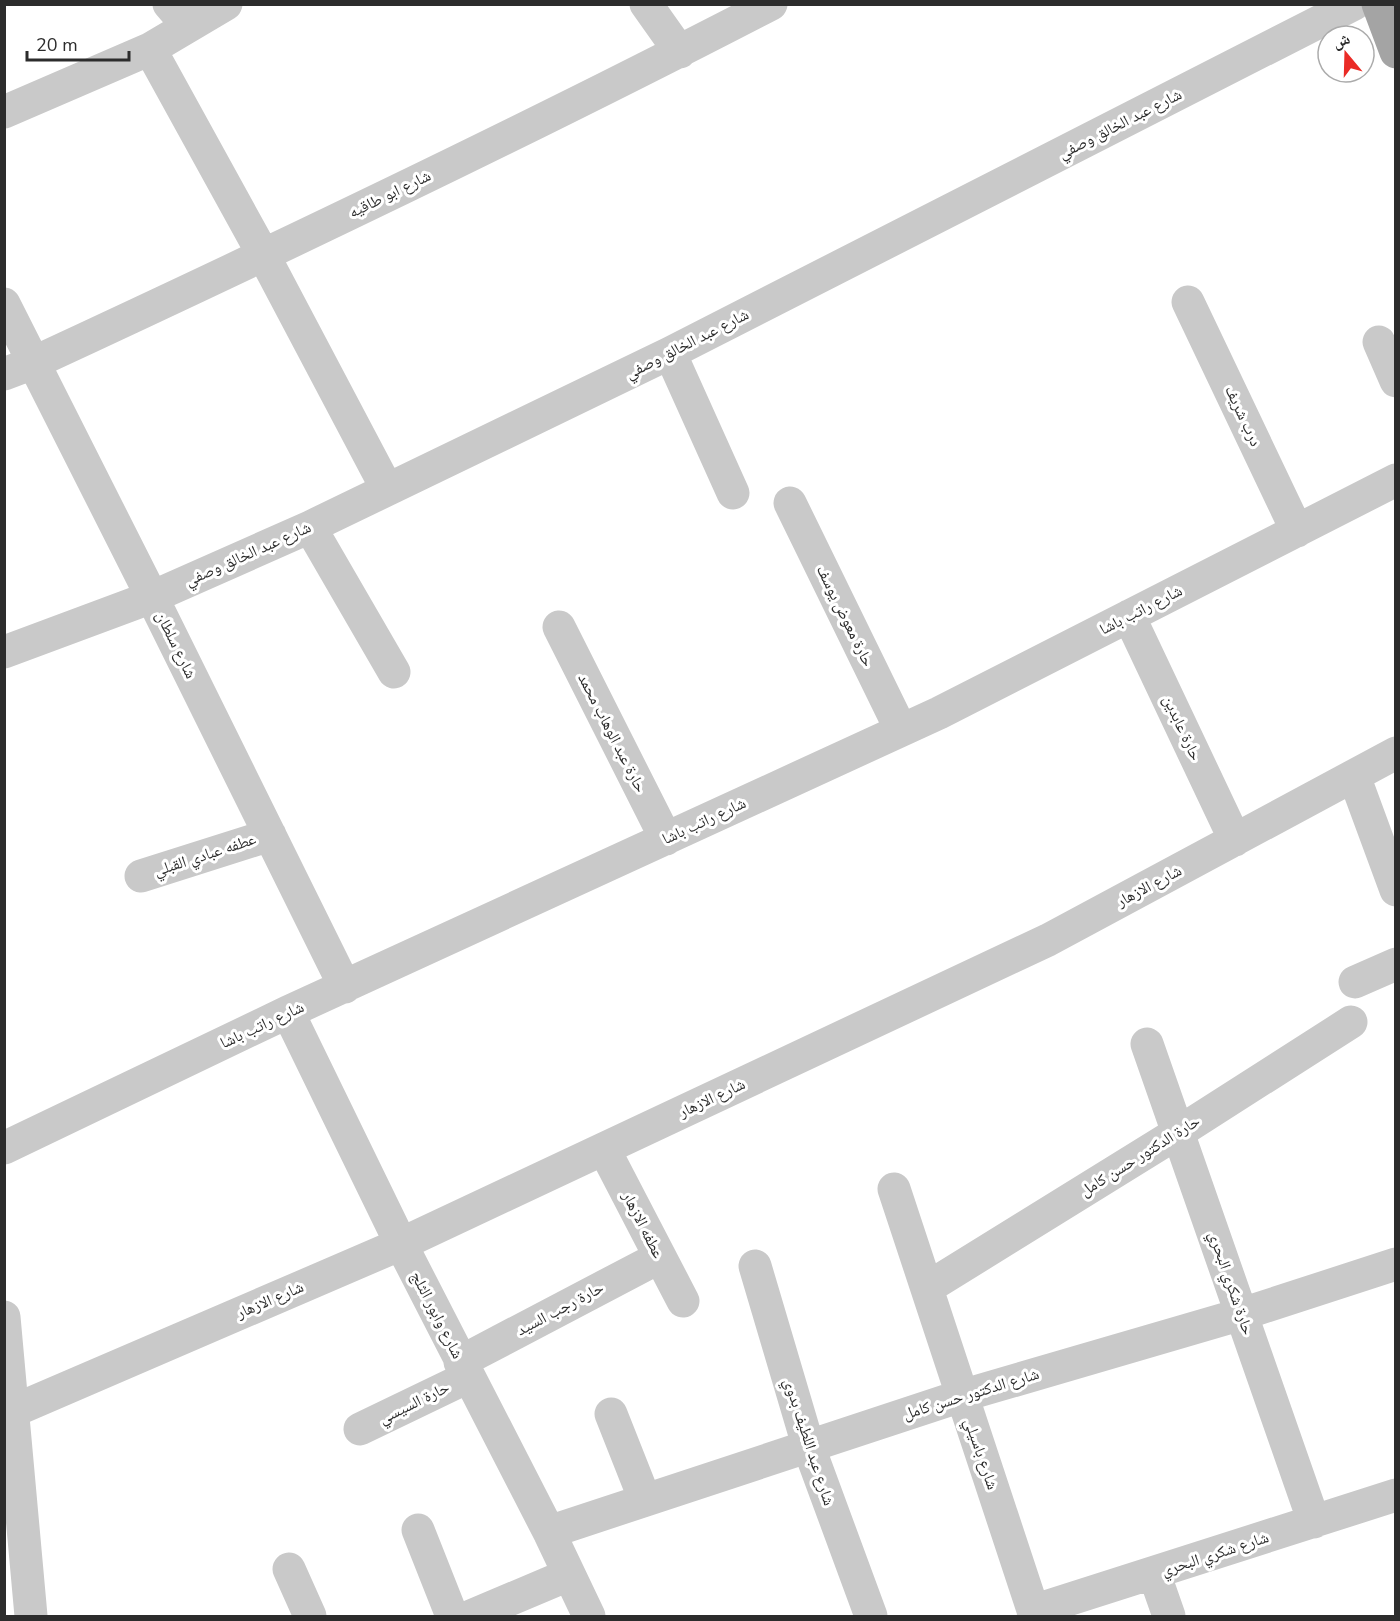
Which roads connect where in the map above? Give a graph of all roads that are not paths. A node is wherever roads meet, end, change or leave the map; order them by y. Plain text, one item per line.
1 (226, 4) edge
2 (646, 4) edge
3 (771, 4) edge
4 (1354, 4) edge
5 (1378, 4) edge
6 (179, 15) edge
7 (150, 49) junction
8 (680, 52) junction
9 (1395, 52) edge
10 (4, 112) edge
11 (264, 256) junction
12 (1188, 302) dead end
13 (4, 304) edge
14 (1378, 342) dead end
15 (670, 353) junction
16 (19, 369) edge
17 (1395, 381) edge
18 (1395, 480) edge
19 (387, 489) junction
20 (733, 493) dead end
21 (790, 503) dead end
22 (310, 527) junction
23 (1297, 531) junction
24 (152, 597) junction
25 (1129, 616) junction
26 (559, 627) dead end
27 (4, 652) edge
28 (393, 672) dead end
29 (901, 730) junction
30 (1395, 753) edge
31 (1354, 776) junction
32 (270, 835) junction
33 (666, 839) junction
34 (1235, 840) junction
35 (141, 876) dead end
36 (1395, 890) edge
37 (1395, 964) edge
38 (1355, 982) dead end
39 (345, 987) junction
40 (288, 1012) junction
41 (1351, 1022) dead end
42 (1147, 1044) dead end
43 (69, 1117) junction
44 (4, 1122) edge
45 (1179, 1132) junction
46 (4, 1148) edge
47 (604, 1149) junction
48 (894, 1189) dead end
49 (401, 1244) junction
50 (660, 1257) junction
51 (1395, 1264) edge
52 (754, 1266) dead end
53 (927, 1288) junction
54 (683, 1301) dead end
55 (1242, 1314) junction
56 (4, 1317) edge
57 (464, 1370) junction
58 (962, 1396) junction
59 (9, 1411) edge
60 (611, 1414) dead end
61 (360, 1429) dead end
62 (808, 1445) junction
63 (1395, 1496) edge
64 (645, 1500) junction
65 (1314, 1522) junction
66 (418, 1530) dead end
67 (549, 1532) junction
68 (15, 1562) edge
69 (289, 1569) dead end
70 (1154, 1573) junction
71 (568, 1575) junction
72 (1034, 1614) edge
73 (31, 1617) edge
74 (310, 1617) edge
75 (452, 1617) edge
76 (471, 1617) edge
77 (589, 1617) edge
78 (870, 1617) edge
79 (1169, 1617) edge

1 - 6 street
2 - 8 street
3 - 8 street, شارع ابو طاقيه
4 - 15 street, شارع عبد الخالق وصفي
5 - 9 main road
6 - 7 street
7 - 10 street
7 - 11 street
8 - 11 street, شارع ابو طاقيه
11 - 16 street, شارع ابو طاقيه
11 - 19 street
12 - 23 street, درب شريف
13 - 16 street, شارع سلطان
14 - 17 street
15 - 19 street, شارع عبد الخالق وصفي
15 - 20 street
16 - 24 street, شارع سلطان
18 - 23 street, شارع راتب باشا
19 - 22 street, شارع عبد الخالق وصفي
21 - 29 street, حارة معوض يوسف
22 - 24 street, شارع عبد الخالق وصفي
22 - 28 street
23 - 25 street, شارع راتب باشا
24 - 27 street, شارع عبد الخالق وصفي
24 - 32 street, شارع سلطان
25 - 29 street, شارع راتب باشا
25 - 34 street, حارة عابدين
26 - 33 street, حارة عبد الوهاب محمد
29 - 33 street, شارع راتب باشا
30 - 31 street, شارع الازهار
31 - 34 street, شارع الازهار
31 - 36 street
32 - 35 street, عطفه عبادي القبلي
32 - 39 street, شارع سلطان
33 - 39 street, شارع راتب باشا
34 - 47 street, شارع الازهار
37 - 38 street
39 - 40 street, شارع راتب باشا
40 - 43 street, شارع راتب باشا
40 - 49 street, شارع وابور الثلج
41 - 45 street, حارة الدكتور حسن كامل
42 - 45 street, حارة شكري البحري
43 - 44 street
43 - 46 street, شارع راتب باشا
45 - 53 street, حارة الدكتور حسن كامل
45 - 55 street, حارة شكري البحري
47 - 49 street, شارع الازهار
47 - 50 street, عطفه الازهار
48 - 53 street, شارع باسيلي
49 - 57 street, شارع وابور الثلج
49 - 59 street, شارع الازهار
50 - 54 street, عطفه الازهار
50 - 57 street, حارة رجب السيد
51 - 55 street, شارع الدكتور حسن كامل
52 - 62 street, شارع عبد اللطيف بدوي
53 - 58 street, شارع باسيلي
55 - 58 street, شارع الدكتور حسن كامل
55 - 65 street, حارة شكري البحري
56 - 59 street
57 - 61 street, حارة السيسي
57 - 67 street, شارع وابور الثلج
58 - 62 street, شارع الدكتور حسن كامل
58 - 72 street, شارع باسيلي
59 - 68 street
60 - 64 street
62 - 64 street, شارع الدكتور حسن كامل
62 - 78 street, شارع عبد اللطيف بدوي
63 - 65 street, شارع شكري البحري
64 - 67 street, شارع الدكتور حسن كامل
65 - 70 street, شارع شكري البحري
66 - 75 street
67 - 71 street, شارع وابور الثلج
68 - 73 street
69 - 74 street
70 - 72 street, شارع شكري البحري
70 - 79 street
71 - 76 street
71 - 77 street, شارع وابور الثلج

